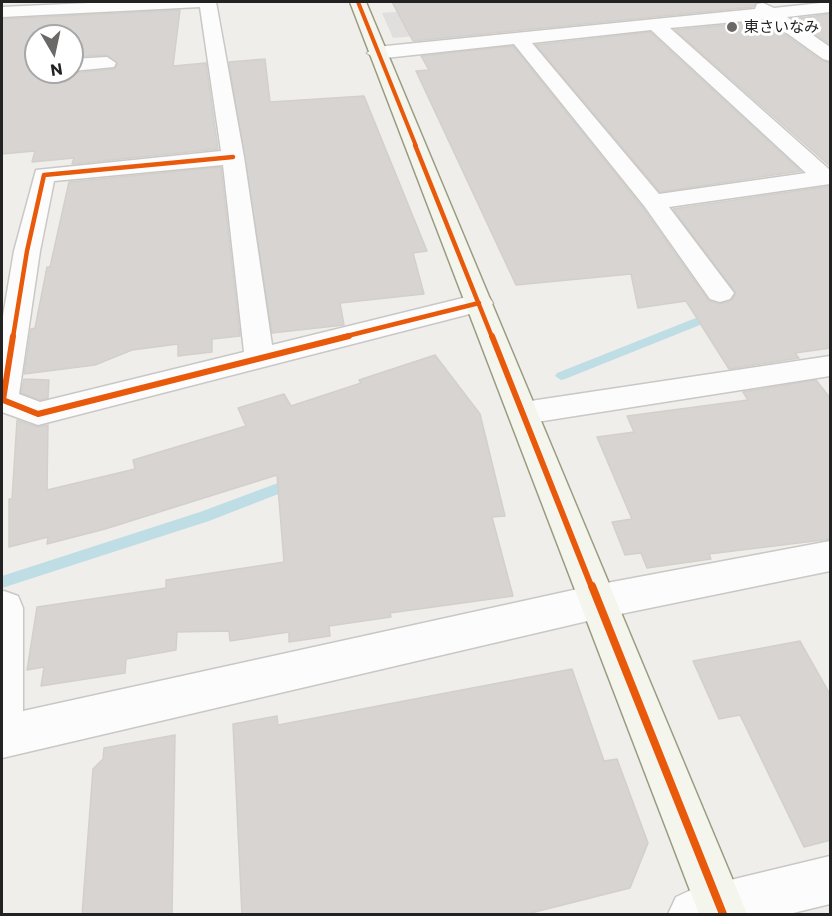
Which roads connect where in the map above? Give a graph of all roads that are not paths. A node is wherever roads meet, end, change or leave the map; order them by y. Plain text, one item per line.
1 (203, 2) edge
2 (208, 2) edge
3 (358, 2) edge
4 (754, 2) edge
5 (831, 7) edge
6 (2, 12) edge
7 (770, 13) junction
8 (657, 26) junction
9 (520, 40) junction
10 (376, 53) junction
11 (831, 55) edge
12 (107, 63) dead end
13 (84, 64) edge
14 (234, 157) junction
15 (827, 177) edge
16 (653, 202) junction
17 (14, 253) edge
18 (720, 293) dead end
19 (478, 303) junction
20 (260, 358) junction
21 (831, 366) edge
22 (524, 413) junction
23 (831, 556) edge
24 (596, 602) junction
25 (2, 609) edge
26 (831, 880) edge
27 (712, 912) edge

1 - 6 street
2 - 14 street
3 - 10 street
4 - 7 street
5 - 7 street
7 - 8 street
7 - 11 street
8 - 9 street
8 - 15 street
9 - 10 street
9 - 16 street
10 - 19 street
12 - 13 street
14 - 17 street
14 - 20 street
15 - 16 street
16 - 18 street
17 - 20 street
19 - 20 street
19 - 22 street
21 - 22 street
22 - 24 street
23 - 24 street
24 - 25 street
24 - 27 street
26 - 27 street

